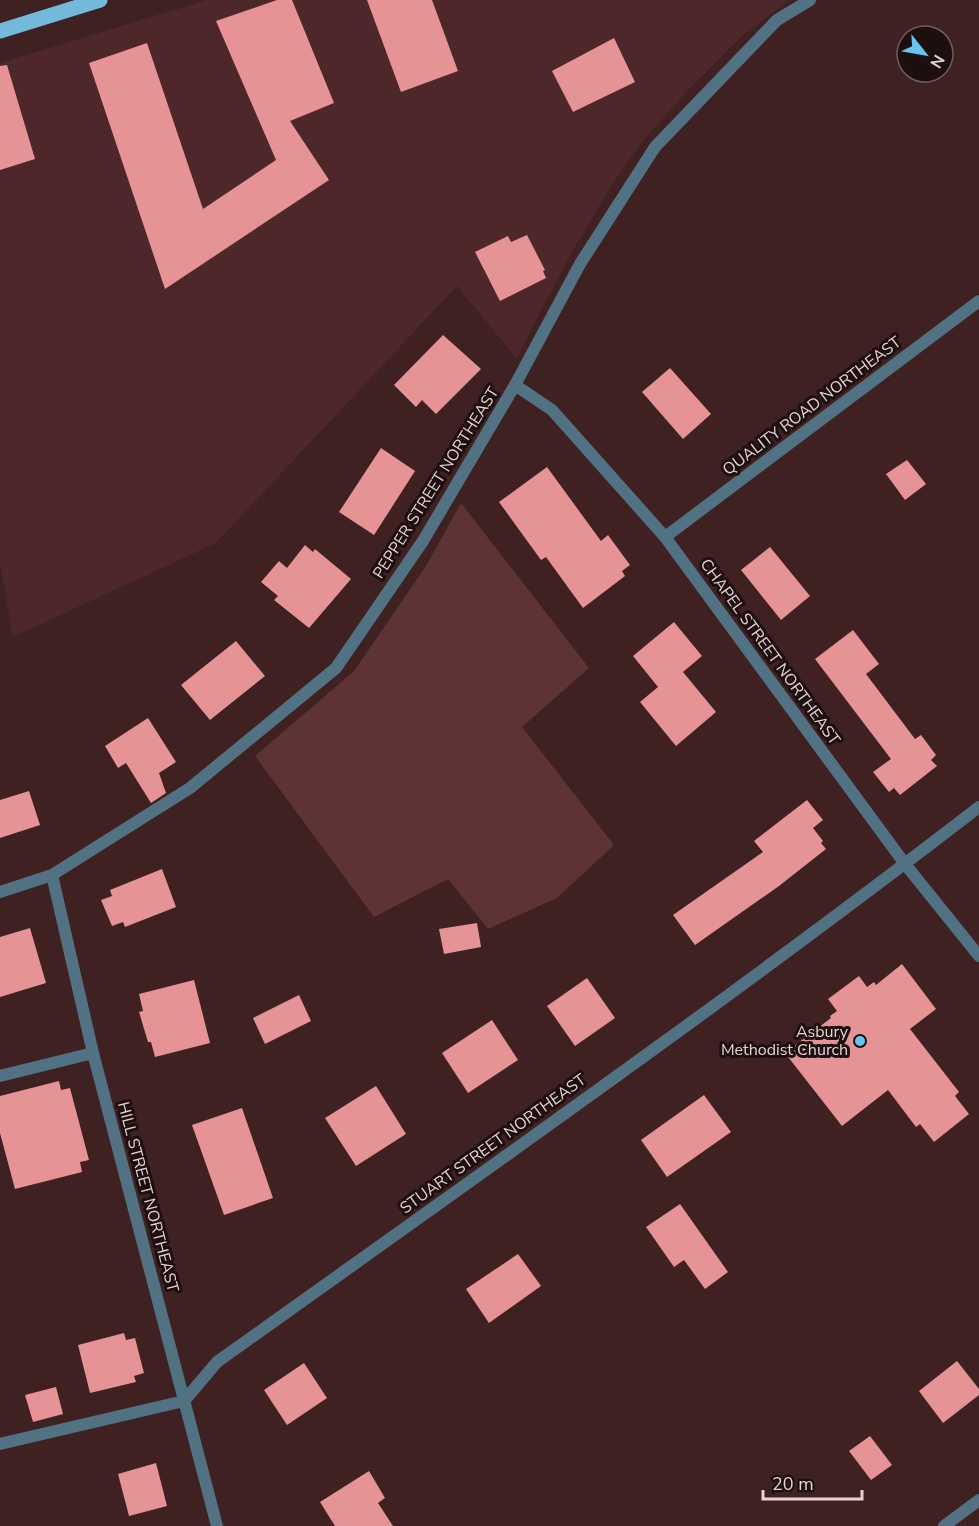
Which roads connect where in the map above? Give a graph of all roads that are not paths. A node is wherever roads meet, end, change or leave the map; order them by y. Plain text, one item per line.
1 (100, 0) edge
2 (810, 0) edge
3 (0, 31) edge
4 (979, 301) edge
5 (515, 385) junction
6 (665, 537) junction
7 (979, 807) edge
8 (905, 864) junction
9 (52, 875) junction
10 (0, 892) edge
11 (979, 956) edge
12 (93, 1053) junction
13 (0, 1076) edge
14 (184, 1401) junction
15 (0, 1444) edge
16 (979, 1500) edge
17 (217, 1526) edge
18 (944, 1526) edge

1 - 3 main road
2 - 5 street, PEPPER STREET NORTHEAST
4 - 6 street, QUALITY ROAD NORTHEAST
5 - 6 street, CHAPEL STREET NORTHEAST
5 - 9 street, PEPPER STREET NORTHEAST
6 - 8 street, CHAPEL STREET NORTHEAST
7 - 8 street, STUART STREET NORTHEAST
8 - 11 street, CHAPEL STREET NORTHEAST
8 - 14 street, STUART STREET NORTHEAST
9 - 10 street, PEPPER STREET NORTHEAST
9 - 12 street, HILL STREET NORTHEAST
12 - 13 street
12 - 14 street, HILL STREET NORTHEAST
14 - 15 street
14 - 17 street, HILL STREET NORTHEAST
16 - 18 street

